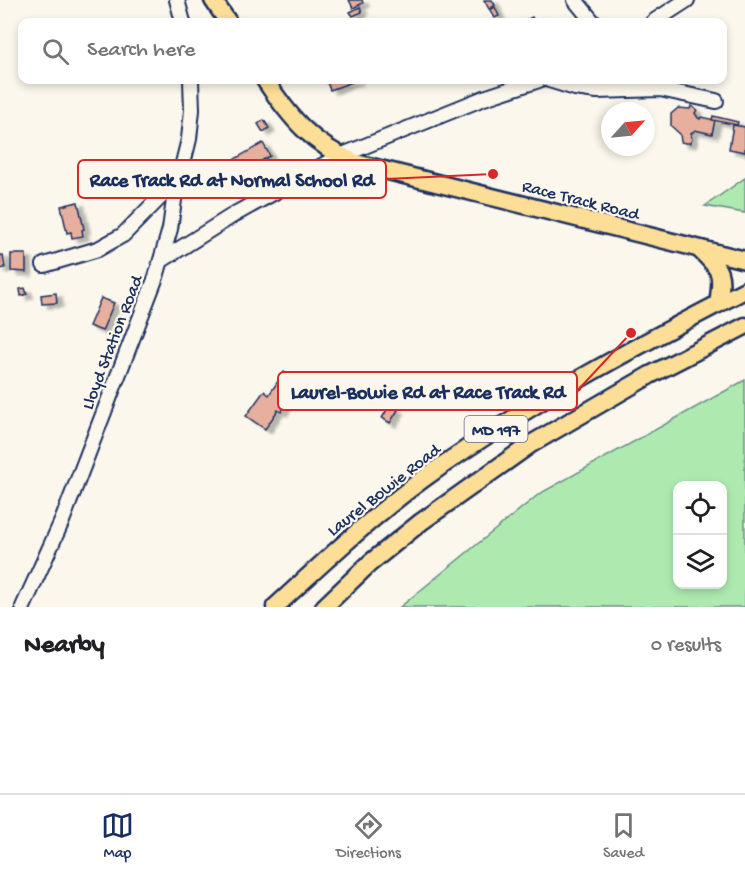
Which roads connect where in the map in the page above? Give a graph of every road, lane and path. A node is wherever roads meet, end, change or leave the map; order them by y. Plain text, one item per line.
1 (177, 0) edge
2 (213, 0) edge
3 (575, 0) edge
4 (687, 0) edge
5 (182, 18) edge
6 (225, 18) edge
7 (590, 18) edge
8 (659, 18) edge
9 (191, 84) edge
10 (268, 84) edge
11 (527, 84) edge
12 (562, 84) edge
13 (716, 101) dead end
14 (340, 156) junction
15 (181, 176) junction
16 (698, 248) junction
17 (163, 255) junction
18 (745, 260) edge
19 (44, 266) dead end
20 (745, 290) edge
21 (718, 304) junction
22 (745, 326) edge
23 (23, 607) edge
24 (274, 607) edge
25 (324, 607) edge

1 - 5 street
2 - 6 main road
3 - 7 street
4 - 8 street
9 - 15 street, Lloyd Station Road
10 - 14 main road, Race Track Road
11 - 14 street
12 - 13 street
14 - 16 main road, Race Track Road
14 - 17 street
15 - 17 street, Lloyd Station Road
15 - 19 street
16 - 18 main road, Race Track Road
16 - 21 main road
17 - 23 street, Lloyd Station Road
20 - 21 main road, Laurel Bowie Road / MD 197
21 - 24 main road, Laurel Bowie Road / MD 197
22 - 25 main road, MD 197

